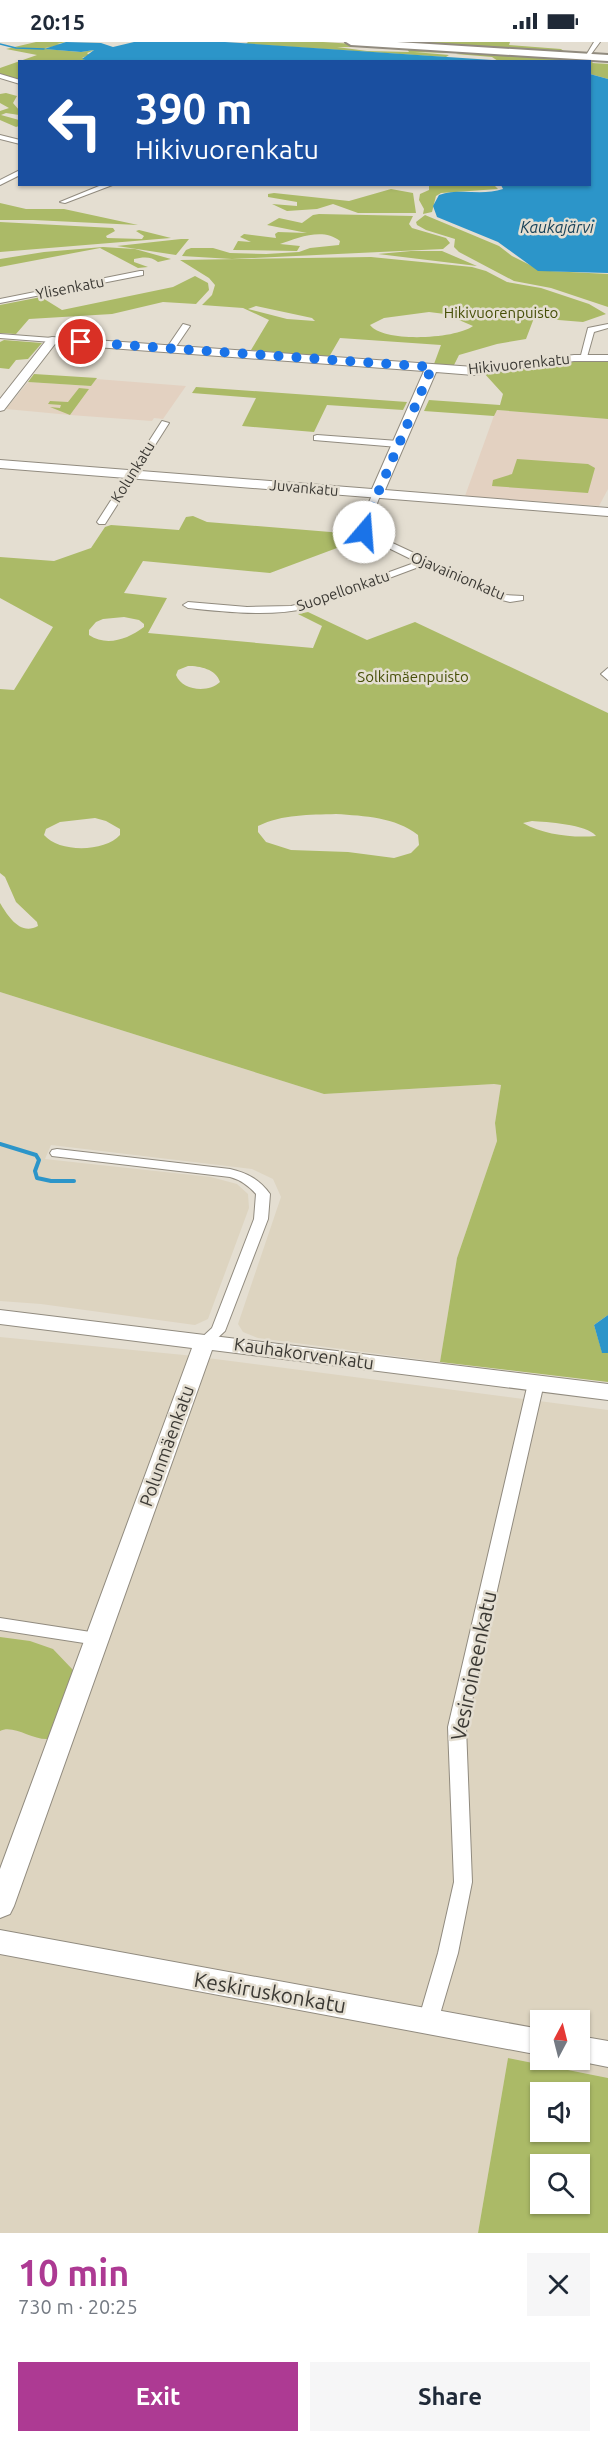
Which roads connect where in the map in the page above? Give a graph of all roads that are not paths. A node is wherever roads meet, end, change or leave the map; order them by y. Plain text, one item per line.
1 (351, 42) edge
2 (597, 42) edge
3 (588, 56) junction
4 (608, 58) edge
5 (0, 76) edge
6 (18, 81) edge
7 (0, 137) edge
8 (18, 142) edge
9 (18, 173) edge
10 (1, 183) edge
11 (107, 186) edge
12 (63, 202) dead end
13 (140, 273) dead end
14 (0, 301) edge
15 (186, 326) dead end
16 (608, 326) edge
17 (608, 332) edge
18 (590, 334) junction
19 (0, 336) edge
20 (52, 340) junction
21 (170, 349) junction
22 (583, 357) junction
23 (608, 358) edge
24 (432, 367) junction
25 (0, 407) edge
26 (165, 423) dead end
27 (317, 438) dead end
28 (398, 444) junction
29 (0, 464) edge
30 (132, 474) junction
31 (377, 493) junction
32 (608, 512) edge
33 (102, 522) dead end
34 (424, 562) junction
35 (520, 598) dead end
36 (188, 605) dead end
37 (608, 671) edge
38 (608, 677) edge
39 (57, 1153) dead end
40 (0, 1317) edge
41 (205, 1341) junction
42 (536, 1383) junction
43 (608, 1392) edge
44 (0, 1624) edge
45 (97, 1639) junction
46 (0, 1906) edge
47 (0, 1942) edge
48 (428, 2021) junction
49 (530, 2040) edge
50 (590, 2051) edge
51 (608, 2054) edge

1 - 3 main road
2 - 3 street
3 - 4 main road
5 - 6 street
7 - 8 street
9 - 10 street
11 - 12 street
13 - 14 street, Ylisenkatu
15 - 21 street
16 - 18 street
17 - 18 street
18 - 22 street
19 - 20 street, Hikivuorenkatu
20 - 21 street, Hikivuorenkatu
20 - 25 street
21 - 24 street, Hikivuorenkatu
22 - 23 street, Hikivuorenkatu
22 - 24 street, Hikivuorenkatu
24 - 28 street, Ojavainionkatu
26 - 30 street, Kolunkatu
27 - 28 street
28 - 31 street, Ojavainionkatu
29 - 30 street, Juvankatu
30 - 31 street, Juvankatu
30 - 33 street, Kolunkatu
31 - 32 street, Juvankatu
31 - 34 street, Ojavainionkatu
34 - 35 street, Ojavainionkatu
34 - 36 street, Suopellonkatu
37 - 38 street
39 - 41 street, Polunmäenkatu
40 - 41 street, Kauhakorvenkatu
41 - 42 street, Kauhakorvenkatu
41 - 45 street, Polunmäenkatu
42 - 43 street, Kauhakorvenkatu
42 - 48 street, Vesiroineenkatu
44 - 45 street
45 - 46 street, Polunmäenkatu
47 - 48 street, Keskiruskonkatu
48 - 49 street, Keskiruskonkatu
50 - 51 street

